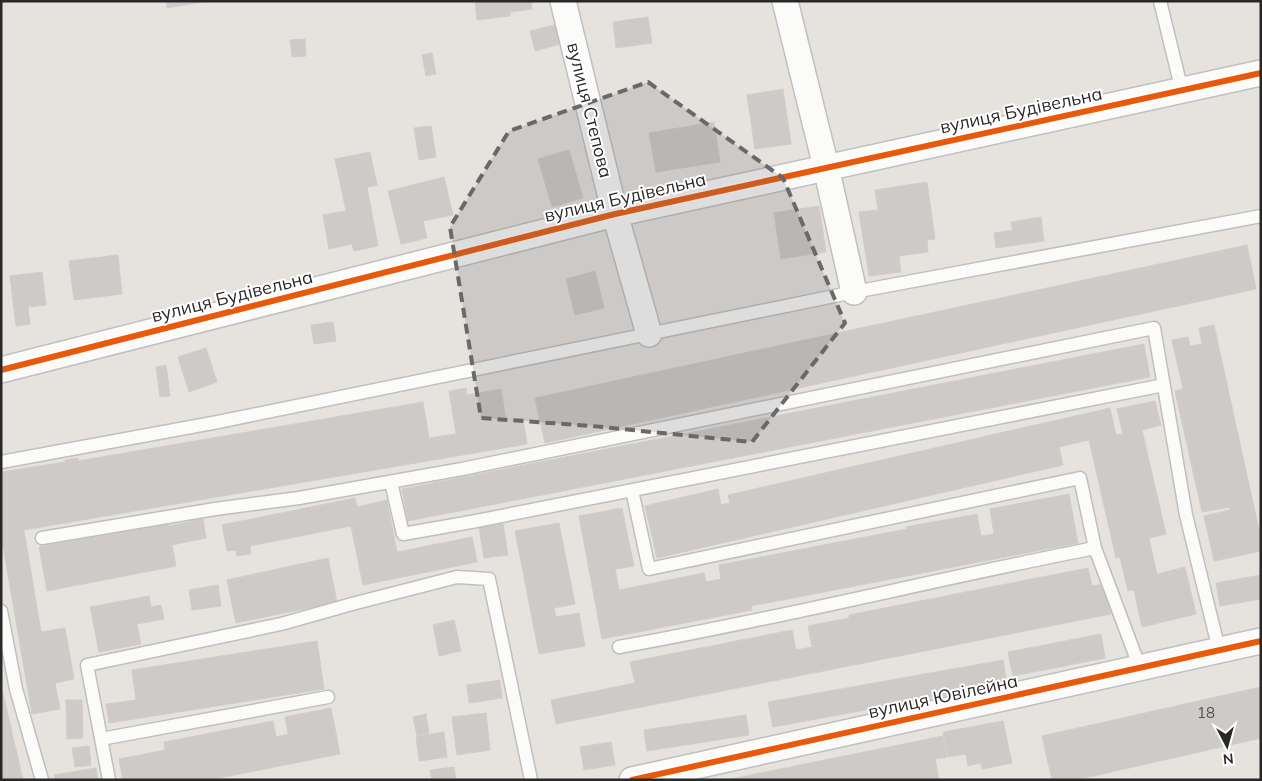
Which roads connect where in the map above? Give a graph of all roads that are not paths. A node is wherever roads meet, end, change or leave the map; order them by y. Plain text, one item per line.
1 (563, 1) edge
2 (785, 1) edge
3 (1160, 1) edge
4 (1261, 73) edge
5 (1182, 91) junction
6 (826, 168) junction
7 (615, 214) junction
8 (1261, 216) edge
9 (854, 292) junction
10 (649, 334) junction
11 (1, 370) edge
12 (1164, 385) junction
13 (1, 462) edge
14 (391, 482) junction
15 (632, 490) junction
16 (42, 538) dead end
17 (1095, 548) junction
18 (1, 611) edge
19 (1261, 641) edge
20 (619, 648) dead end
21 (1219, 650) junction
22 (1140, 668) junction
23 (328, 697) dead end
24 (100, 739) junction
25 (42, 780) edge
26 (109, 780) edge
27 (531, 780) edge
28 (632, 780) edge

1 - 7 street, вулиця Степова
2 - 6 street
3 - 5 lane
4 - 5 street, вулиця Будівельна
5 - 6 street, вулиця Будівельна
6 - 7 street, вулиця Будівельна
6 - 9 street
7 - 10 street, вулиця Степова
7 - 11 street, вулиця Будівельна
8 - 9 lane
9 - 10 lane
10 - 13 lane
12 - 14 lane
12 - 15 lane
12 - 21 lane
14 - 15 lane
14 - 16 lane
15 - 17 lane
17 - 20 lane
17 - 22 lane
18 - 25 lane
19 - 21 street, вулиця Ювілейна
21 - 22 street, вулиця Ювілейна
22 - 28 street, вулиця Ювілейна
23 - 24 lane
24 - 26 lane
24 - 27 lane

